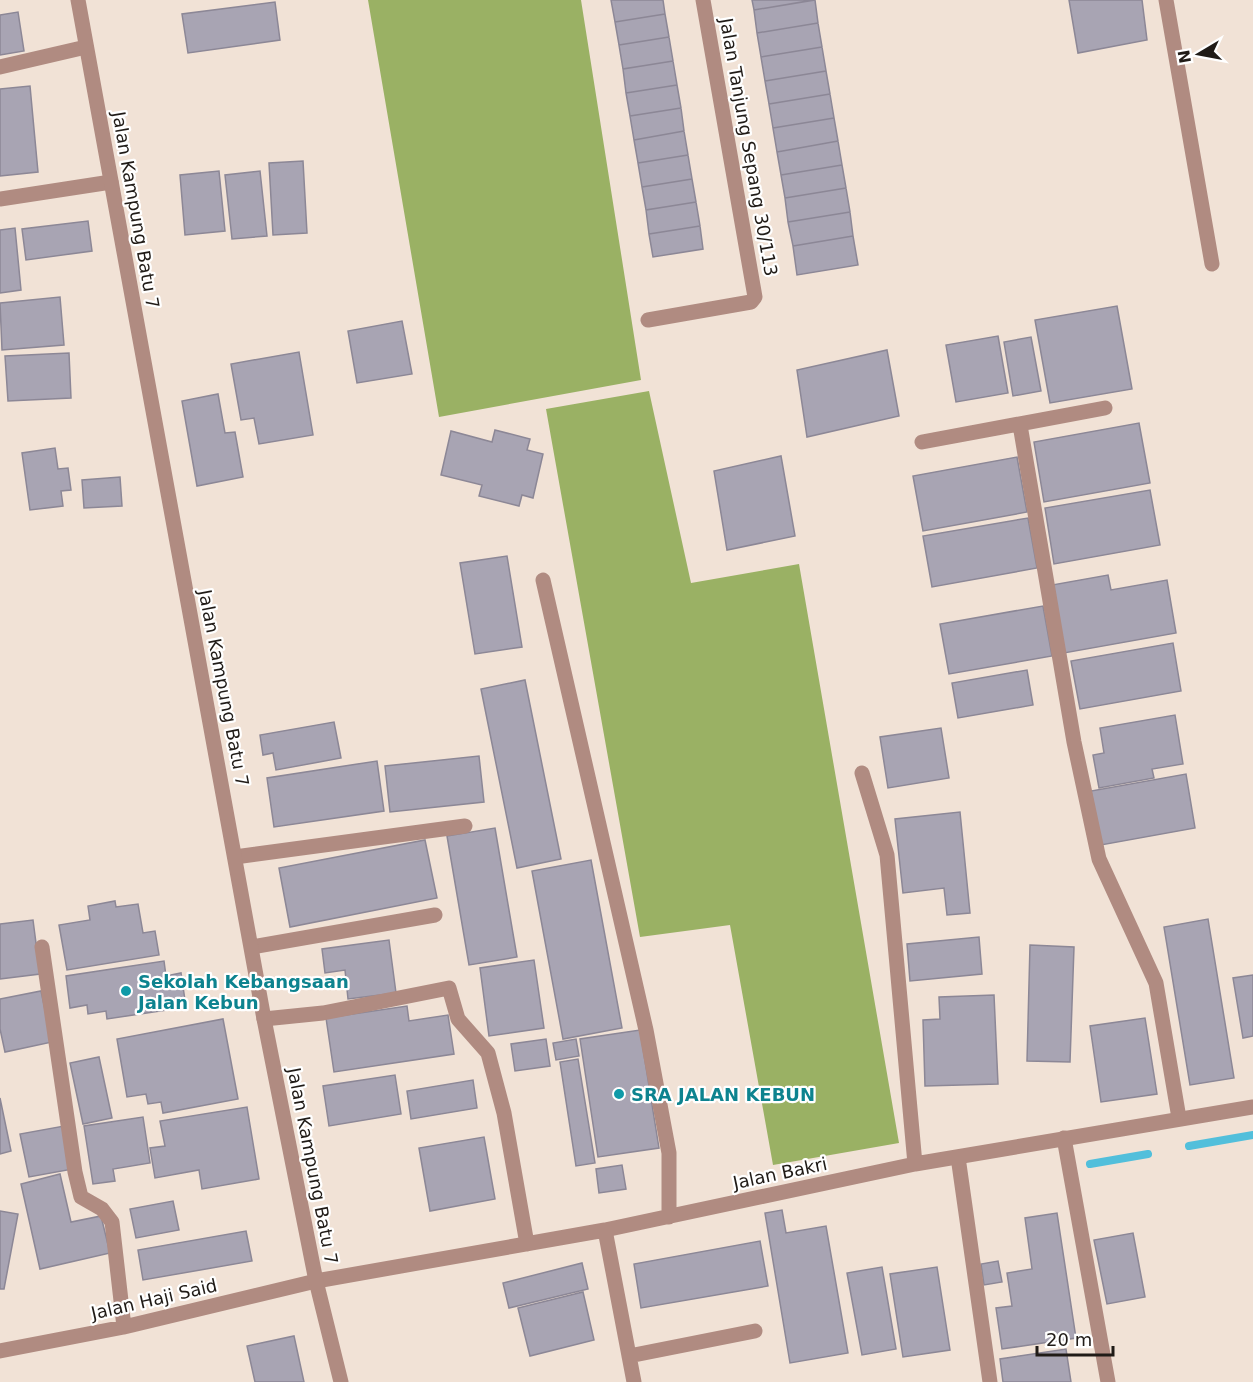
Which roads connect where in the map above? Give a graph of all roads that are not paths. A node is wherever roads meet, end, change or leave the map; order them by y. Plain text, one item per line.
1 (78, 0) edge
2 (704, 0) edge
3 (1166, 0) edge
4 (86, 47) junction
5 (0, 67) edge
6 (111, 182) junction
7 (0, 198) edge
8 (1212, 264) dead end
9 (648, 320) dead end
10 (1105, 408) dead end
11 (1020, 425) junction
12 (922, 442) dead end
13 (543, 580) dead end
14 (862, 772) dead end
15 (465, 826) dead end
16 (235, 857) junction
17 (435, 915) dead end
18 (42, 947) dead end
19 (252, 947) junction
20 (264, 1019) junction
21 (1253, 1107) edge
22 (1179, 1118) junction
23 (1064, 1138) junction
24 (957, 1157) junction
25 (915, 1164) junction
26 (669, 1217) junction
27 (605, 1230) junction
28 (527, 1244) junction
29 (316, 1281) junction
30 (124, 1327) junction
31 (755, 1331) dead end
32 (0, 1351) edge
33 (629, 1356) junction
34 (341, 1382) edge
35 (634, 1382) edge
36 (990, 1382) edge
37 (1108, 1382) edge

1 - 4 street, Jalan Kampung Batu 7
2 - 9 street, Jalan Tanjung Sepang 30/113
3 - 8 street
4 - 5 street
4 - 6 street, Jalan Kampung Batu 7
6 - 7 street
6 - 16 street, Jalan Kampung Batu 7
10 - 11 street
11 - 12 street
11 - 22 street
13 - 26 street
14 - 25 street
15 - 16 street
16 - 19 street, Jalan Kampung Batu 7
17 - 19 street
18 - 30 street
19 - 20 street, Jalan Kampung Batu 7
20 - 28 street
20 - 29 street, Jalan Kampung Batu 7
21 - 22 street, Jalan Bakri
22 - 23 street, Jalan Bakri
23 - 24 street, Jalan Bakri
23 - 37 street
24 - 25 street, Jalan Bakri
24 - 36 street
25 - 26 street, Jalan Bakri
26 - 27 street, Jalan Bakri
27 - 28 street, Jalan Bakri
27 - 33 street
28 - 29 street, Jalan Bakri
29 - 30 street, Jalan Haji Said
29 - 34 street, Jalan Kampung Batu 7
30 - 32 street, Jalan Haji Said
31 - 33 street
33 - 35 street

